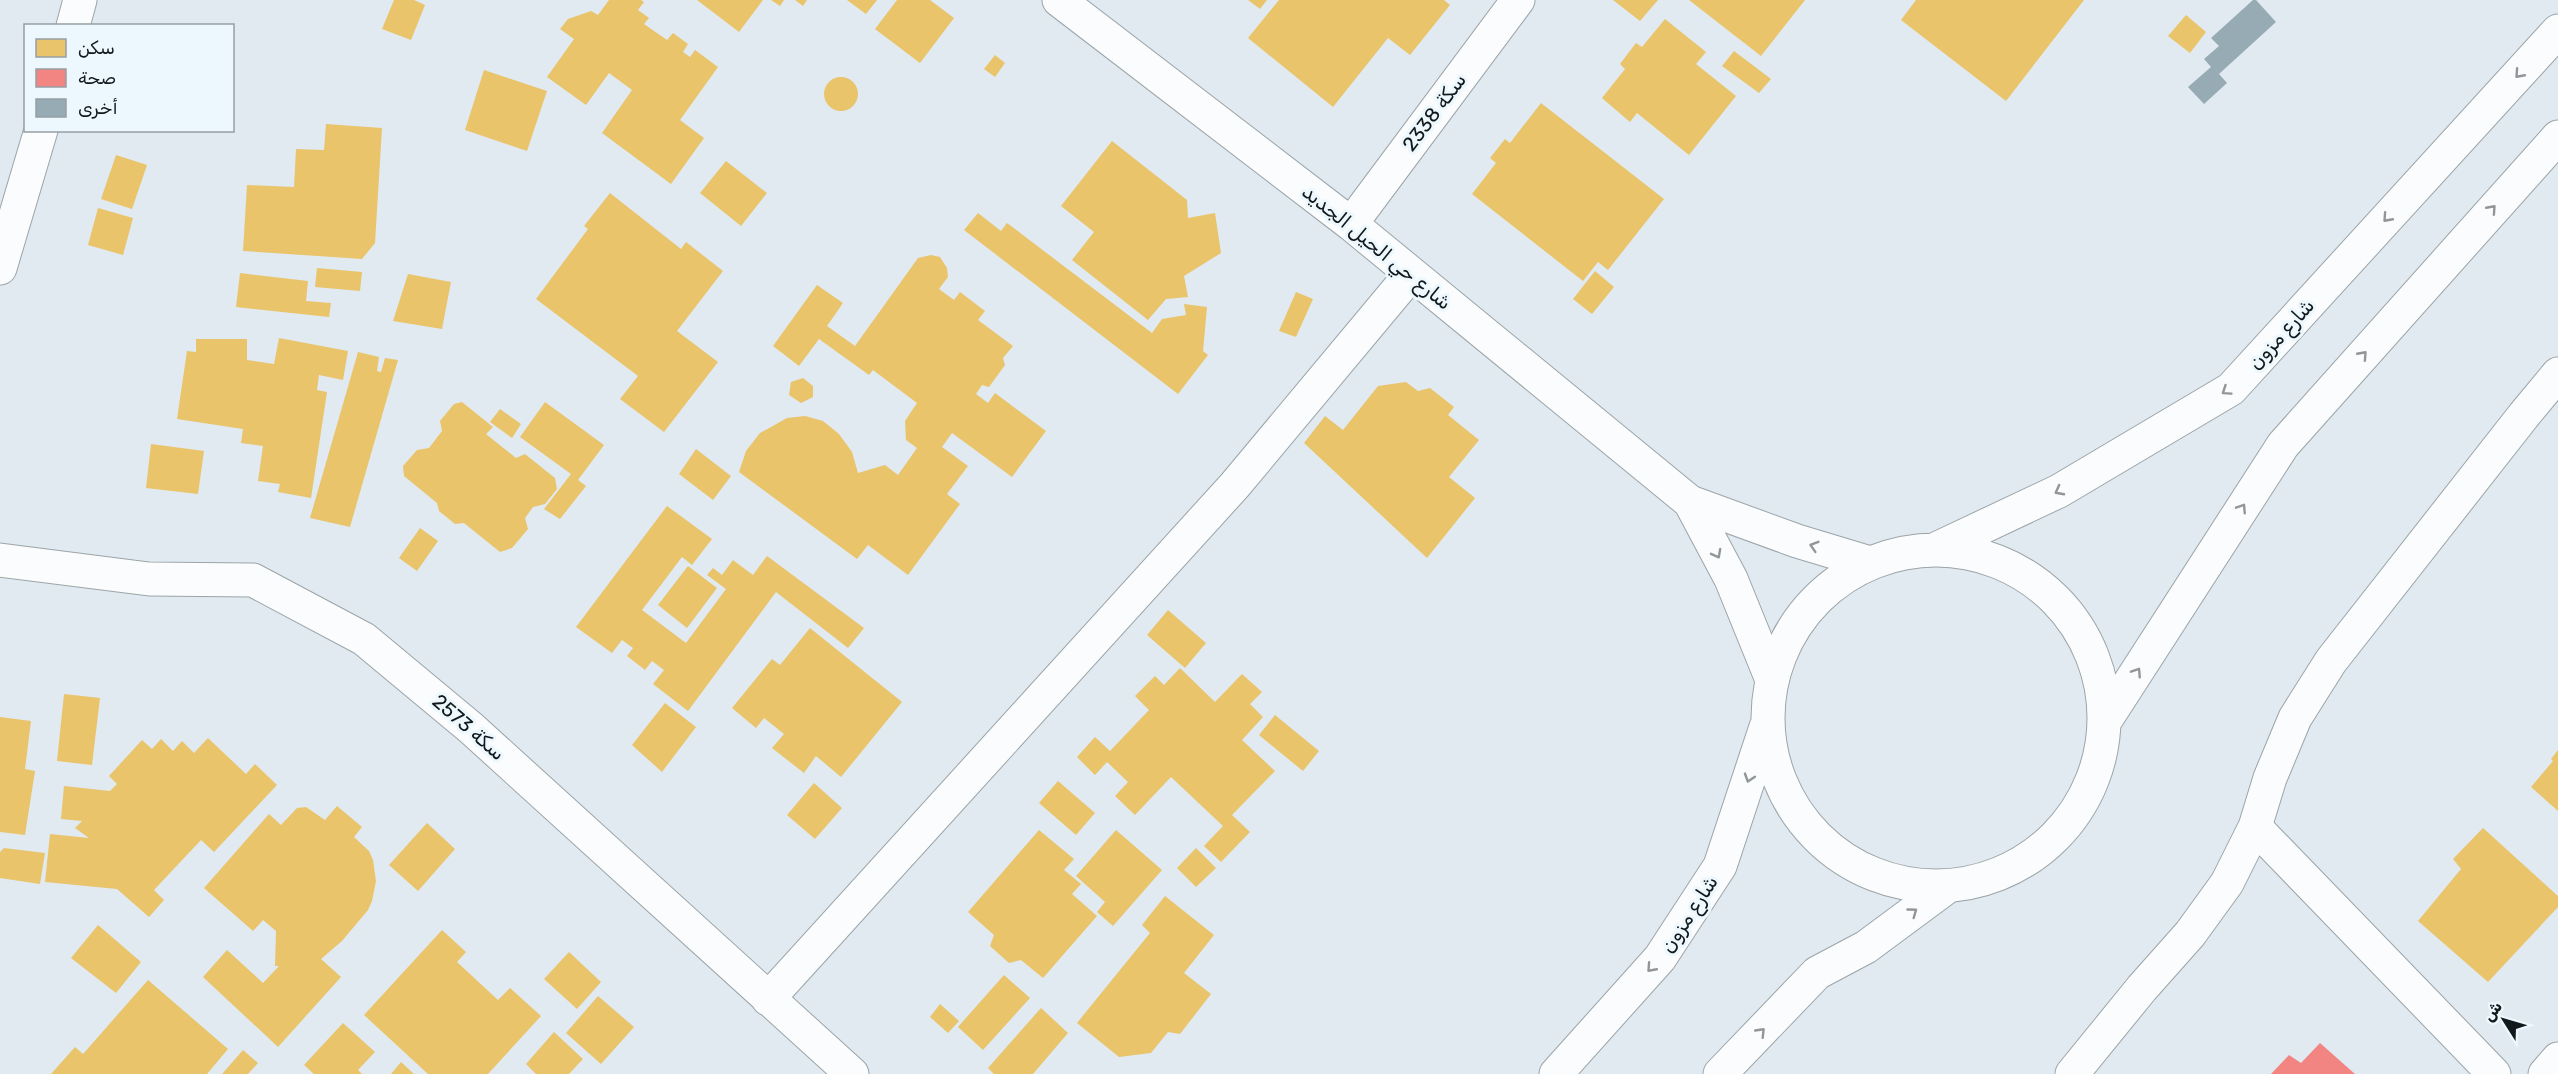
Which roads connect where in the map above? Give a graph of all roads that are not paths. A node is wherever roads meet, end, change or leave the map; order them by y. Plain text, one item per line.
1 (80, 0) edge
2 (1059, 0) edge
3 (1518, 0) edge
4 (74, 24) edge
5 (2558, 31) edge
6 (40, 132) edge
7 (2558, 137) edge
8 (1350, 224) junction
9 (0, 268) edge
10 (1411, 274) junction
11 (2558, 374) edge
12 (1690, 502) junction
13 (1936, 549) junction
14 (0, 560) edge
15 (1870, 563) junction
16 (1772, 681) junction
17 (2105, 721) junction
18 (1768, 722) junction
19 (2255, 826) junction
20 (1947, 887) junction
21 (768, 999) junction
22 (2558, 1059) edge
23 (852, 1074) edge
24 (1556, 1074) edge
25 (1720, 1074) edge
26 (2072, 1074) edge
27 (2494, 1074) edge
28 (2545, 1074) edge

1 - 4 street
2 - 8 street, شارع حي الحيل الجديد
3 - 8 street, سكة 2338
5 -> 13 street, شارع مزون
6 - 9 street
17 -> 7 street
8 - 10 street, شارع حي الحيل الجديد
10 - 12 street, شارع حي الحيل الجديد
10 - 21 street
11 - 19 street
15 -> 12 street, شارع حي الحيل الجديد
12 -> 16 street, شارع حي الحيل الجديد
13 - 15 street
13 - 17 street
14 - 21 street, سكة 2573
15 - 16 street
16 - 18 street
17 - 20 street
18 - 20 street
18 -> 24 street, شارع مزون
19 - 26 street
19 - 27 street
25 -> 20 street
21 - 23 street, سكة 2573
22 - 28 street

